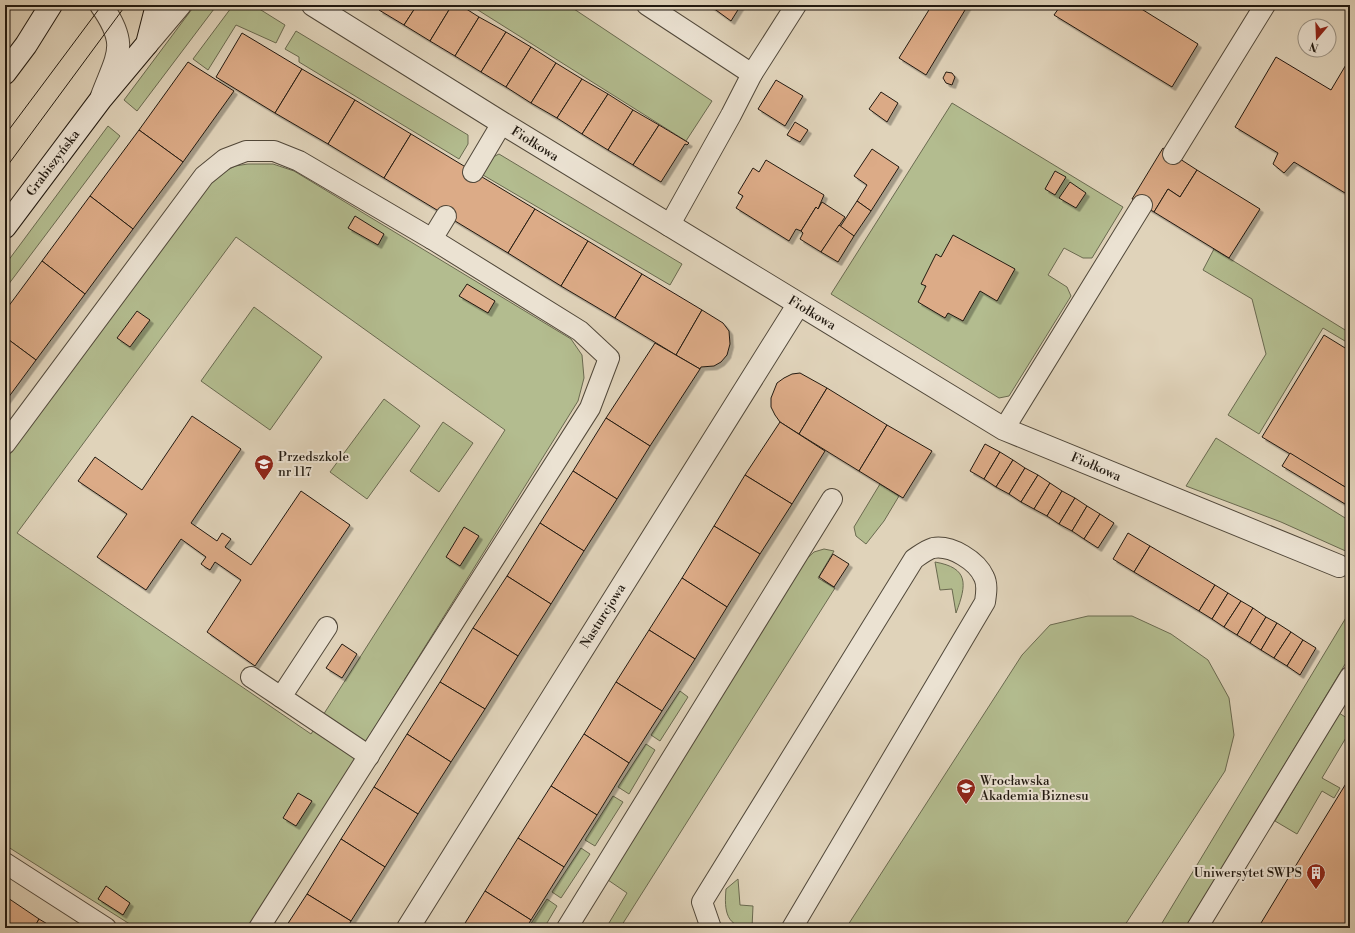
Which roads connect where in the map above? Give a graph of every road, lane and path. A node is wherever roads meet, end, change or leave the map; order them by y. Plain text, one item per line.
1 (50, 5) edge
2 (101, 5) edge
3 (157, 5) edge
4 (180, 5) edge
5 (313, 5) edge
6 (647, 5) edge
7 (796, 5) edge
8 (1265, 5) edge
9 (147, 44) junction
10 (5, 73) edge
11 (752, 74) junction
12 (101, 99) junction
13 (502, 123) junction
14 (1174, 154) dead end
15 (473, 172) dead end
16 (1142, 205) dead end
17 (446, 216) dead end
18 (669, 226) junction
19 (5, 227) edge
20 (432, 239) junction
21 (798, 305) junction
22 (1004, 429) junction
23 (5, 444) edge
24 (832, 500) dead end
25 (1344, 568) edge
26 (327, 628) dead end
27 (252, 677) dead end
28 (1350, 677) edge
29 (281, 697) junction
30 (369, 756) junction
31 (5, 863) edge
32 (106, 928) edge
33 (259, 928) edge
34 (408, 928) edge
35 (567, 928) edge
36 (711, 928) edge
37 (792, 928) edge
38 (1197, 928) edge

1 - 10 street
2 - 12 street, Grabiszyńska
3 - 9 street, Grabiszyńska
4 - 9 street
5 - 13 street, Fiołkowa
6 - 11 lane
7 - 11 lane
8 - 14 lane
9 - 12 street, Grabiszyńska
11 - 18 lane
12 - 19 street, Grabiszyńska
13 - 15 lane
13 - 18 street, Fiołkowa
16 - 22 lane
17 - 20 lane
18 - 21 street, Fiołkowa
20 - 23 lane
20 - 30 lane
21 - 22 street, Fiołkowa
21 - 34 street, Nasturcjowa
22 - 25 street, Fiołkowa
24 - 35 lane
26 - 29 lane
27 - 29 lane
28 - 38 lane
29 - 30 lane
30 - 33 lane
31 - 32 lane
36 - 37 lane

